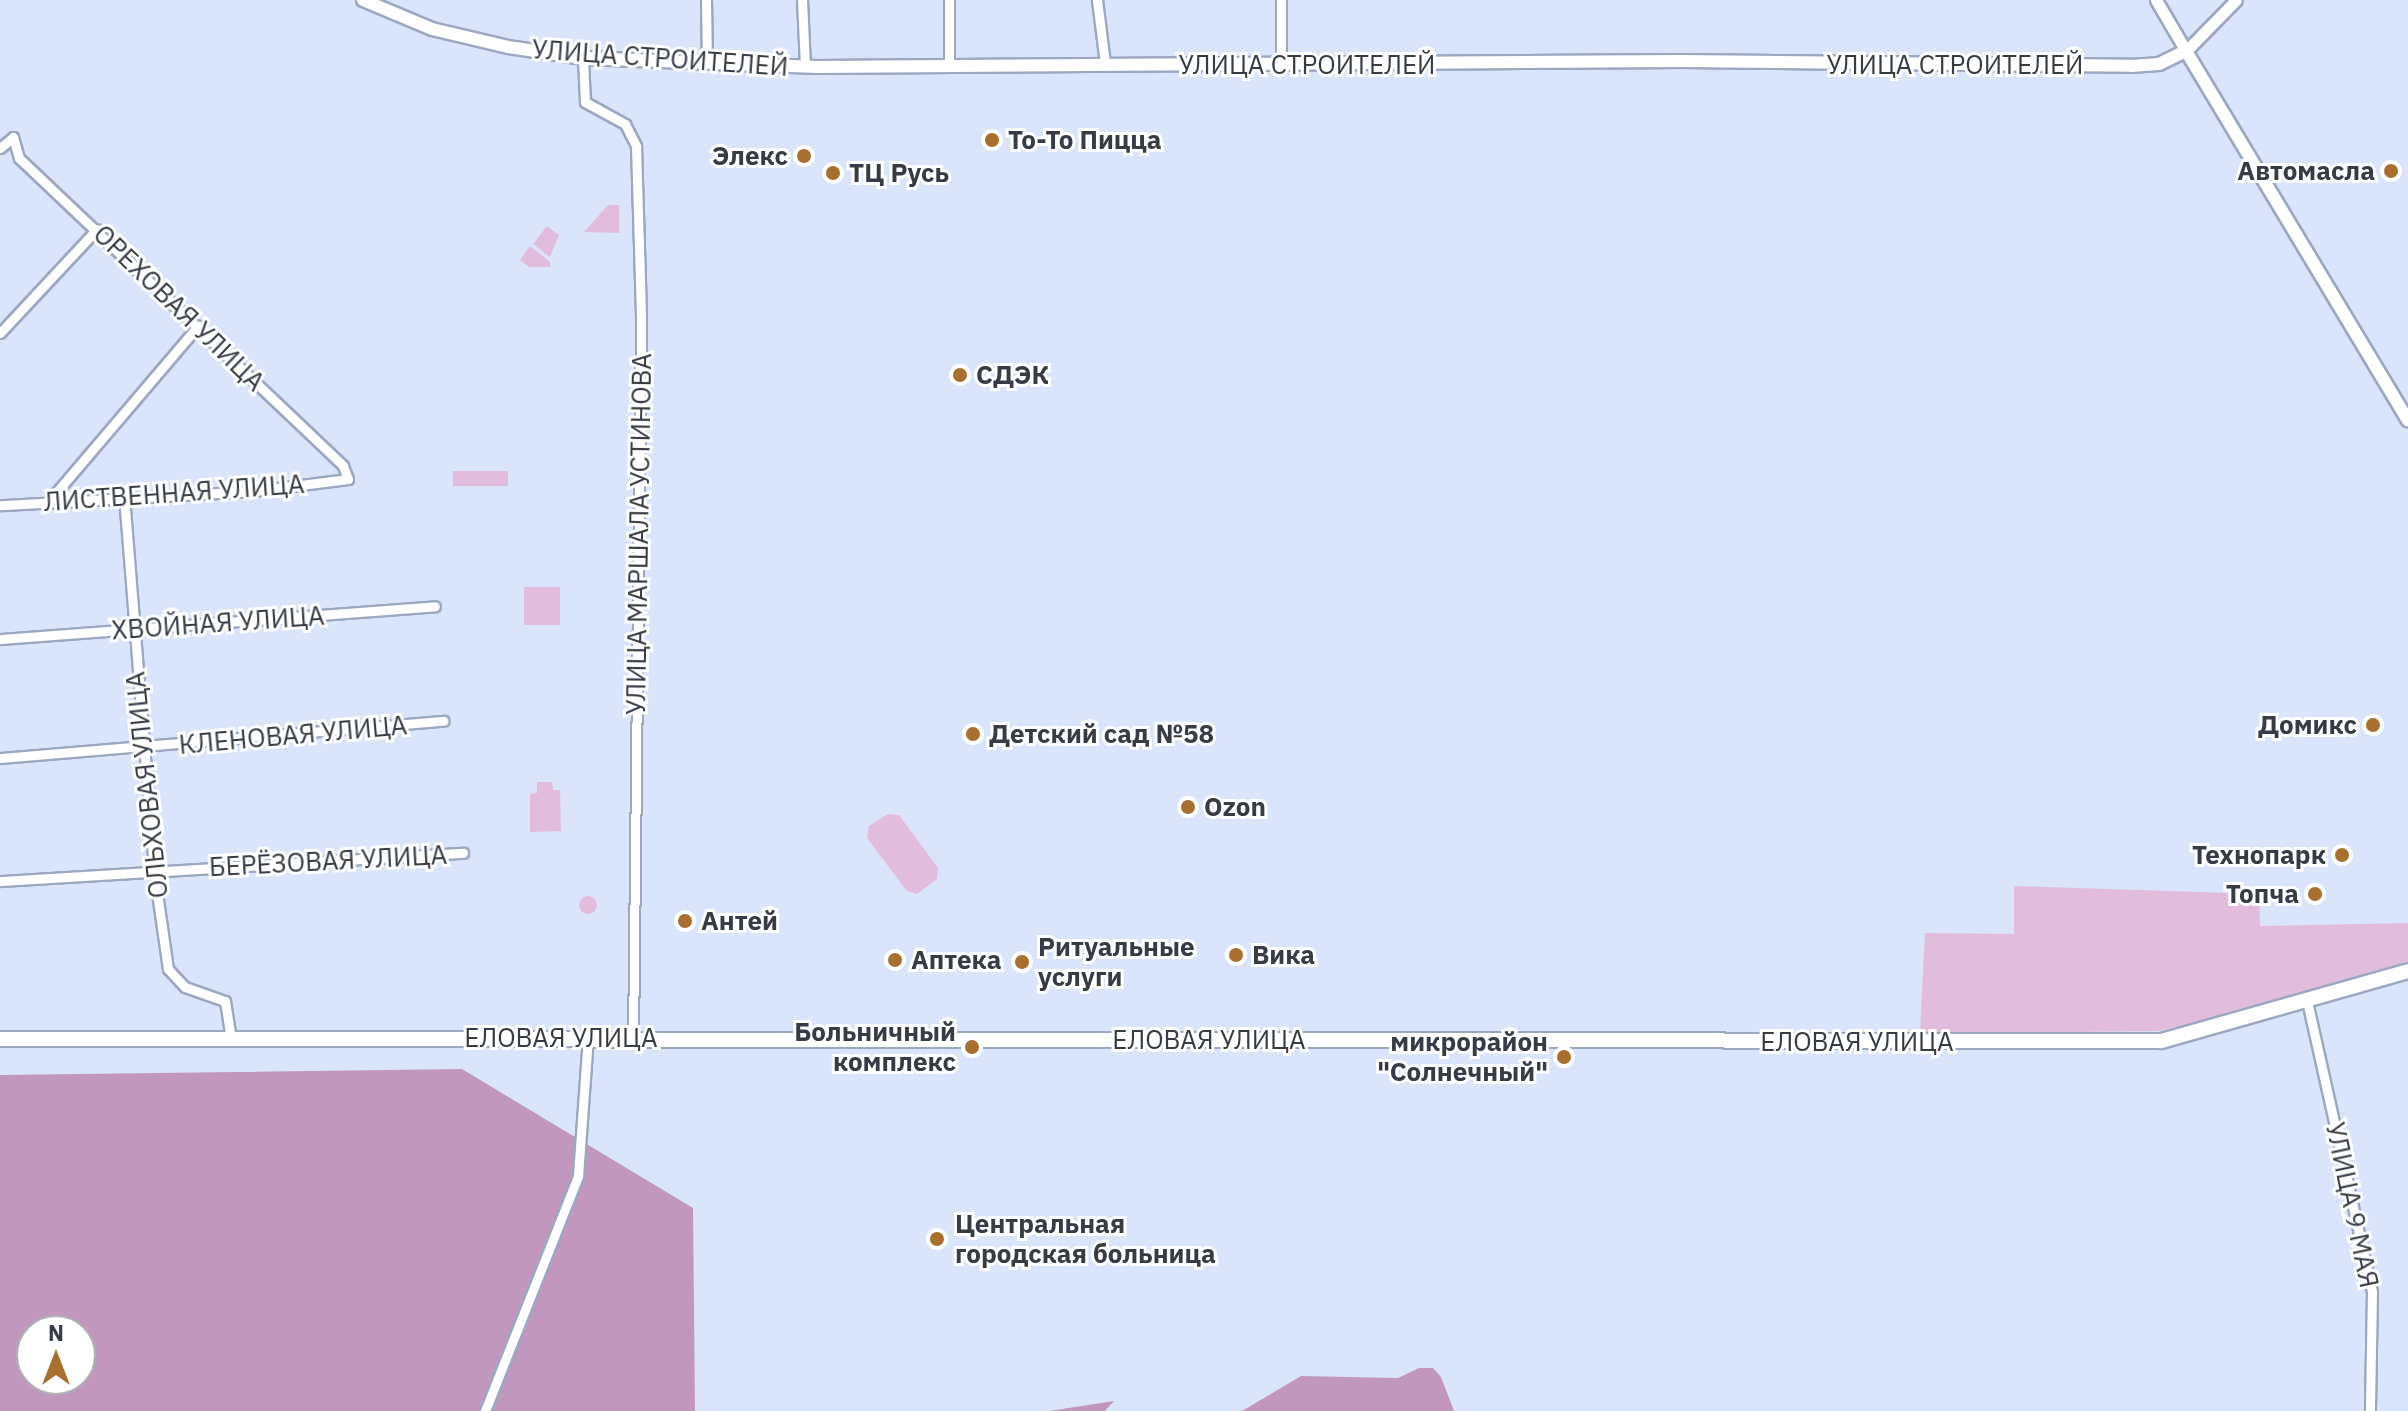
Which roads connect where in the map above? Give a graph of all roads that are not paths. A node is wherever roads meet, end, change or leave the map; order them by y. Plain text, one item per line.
1 (363, 0) edge
2 (706, 0) edge
3 (802, 0) edge
4 (949, 0) edge
5 (1097, 0) edge
6 (1281, 0) edge
7 (2156, 0) edge
8 (2236, 0) edge
9 (2186, 51) junction
10 (583, 58) junction
11 (707, 61) junction
12 (1105, 63) junction
13 (949, 66) junction
14 (1281, 66) junction
15 (805, 67) junction
16 (0, 148) edge
17 (97, 229) junction
18 (198, 326) junction
19 (0, 333) edge
20 (2408, 420) edge
21 (348, 479) joint
22 (124, 496) junction
23 (49, 501) junction
24 (0, 505) edge
25 (435, 606) dead end
26 (132, 629) junction
27 (0, 639) edge
28 (443, 721) dead end
29 (143, 749) junction
30 (0, 758) edge
31 (463, 853) dead end
32 (154, 872) junction
33 (0, 881) edge
34 (2408, 971) edge
35 (2307, 1001) junction
36 (588, 1037) junction
37 (633, 1037) junction
38 (0, 1039) edge
39 (231, 1039) junction
40 (485, 1411) edge
41 (2370, 1411) edge

1 - 10 main road, УЛИЦА СТРОИТЕЛЕЙ
2 - 11 street
3 - 15 street
4 - 13 street
5 - 12 street
6 - 14 street
7 - 9 street
8 - 9 street, УЛИЦА СТРОИТЕЛЕЙ
9 - 14 main road, УЛИЦА СТРОИТЕЛЕЙ
9 - 20 main road
10 - 11 main road, УЛИЦА СТРОИТЕЛЕЙ
10 - 37 street, УЛИЦА МАРШАЛА УСТИНОВА
11 - 15 main road, УЛИЦА СТРОИТЕЛЕЙ
12 - 13 main road, УЛИЦА СТРОИТЕЛЕЙ
12 - 14 main road, УЛИЦА СТРОИТЕЛЕЙ
13 - 15 main road, УЛИЦА СТРОИТЕЛЕЙ
16 - 17 street, ОРЕХОВАЯ УЛИЦА
17 - 18 street, ОРЕХОВАЯ УЛИЦА
17 - 19 street
18 - 21 street, ОРЕХОВАЯ УЛИЦА
18 - 23 street
21 - 22 street, ЛИСТВЕННАЯ УЛИЦА
22 - 23 street, ЛИСТВЕННАЯ УЛИЦА
22 - 26 street, ОЛЬХОВАЯ УЛИЦА
23 - 24 street, ЛИСТВЕННАЯ УЛИЦА
25 - 26 street, ХВОЙНАЯ УЛИЦА
26 - 27 street, ХВОЙНАЯ УЛИЦА
26 - 29 street, ОЛЬХОВАЯ УЛИЦА
28 - 29 street, КЛЕНОВАЯ УЛИЦА
29 - 30 street, КЛЕНОВАЯ УЛИЦА
29 - 32 street, ОЛЬХОВАЯ УЛИЦА
31 - 32 street, БЕРЁЗОВАЯ УЛИЦА
32 - 33 street, БЕРЁЗОВАЯ УЛИЦА
32 - 39 street, ОЛЬХОВАЯ УЛИЦА
34 - 35 main road, ЕЛОВАЯ УЛИЦА
35 - 37 main road, ЕЛОВАЯ УЛИЦА
35 - 41 street, УЛИЦА 9 МАЯ
36 - 37 main road, ЕЛОВАЯ УЛИЦА
36 - 39 main road, ЕЛОВАЯ УЛИЦА
36 - 40 street
38 - 39 main road, ЕЛОВАЯ УЛИЦА

